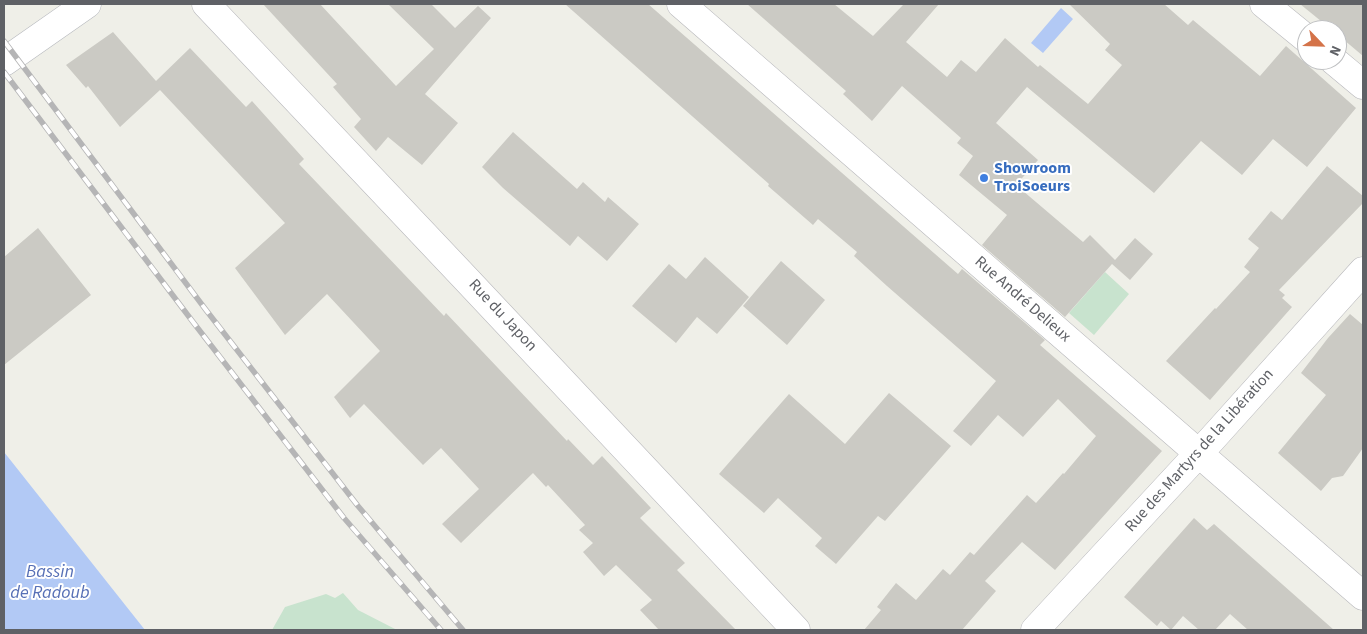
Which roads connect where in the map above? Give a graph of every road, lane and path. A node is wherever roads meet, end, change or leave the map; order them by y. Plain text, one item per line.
1 (87, 4) edge
2 (206, 4) edge
3 (681, 4) edge
4 (1264, 4) edge
5 (1297, 30) edge
6 (4, 62) edge
7 (1346, 70) edge
8 (1363, 84) edge
9 (1363, 271) edge
10 (1198, 453) junction
11 (1363, 596) edge
12 (796, 630) edge
13 (1036, 630) edge

1 - 6 street
2 - 12 street, Rue du Japon
3 - 10 street, Rue André Delieux
4 - 5 street
7 - 8 street
9 - 10 street, Rue des Martyrs de la Libération
10 - 11 street, Rue André Delieux
10 - 13 street, Rue des Martyrs de la Libération

